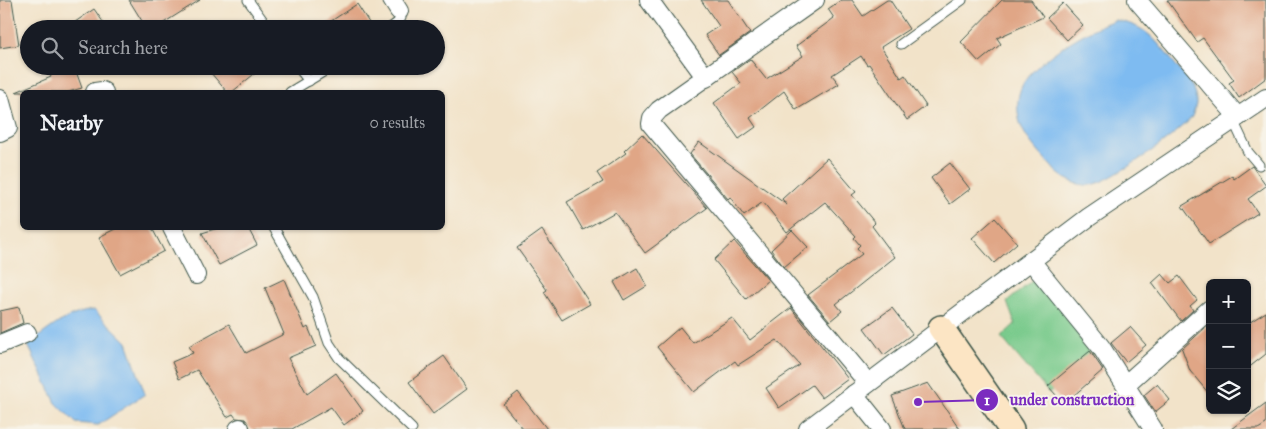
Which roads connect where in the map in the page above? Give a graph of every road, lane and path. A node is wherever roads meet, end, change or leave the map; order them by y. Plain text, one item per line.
1 (248, 0) edge
2 (649, 0) edge
3 (815, 0) edge
4 (962, 0) edge
5 (1137, 0) edge
6 (396, 5) edge
7 (262, 20) edge
8 (399, 20) edge
9 (901, 44) dead end
10 (304, 75) edge
11 (318, 75) edge
12 (706, 78) junction
13 (308, 81) junction
14 (293, 90) edge
15 (0, 100) edge
16 (1266, 100) edge
17 (1236, 119) junction
18 (10, 129) edge
19 (1259, 165) dead end
20 (173, 230) edge
21 (275, 230) edge
22 (1030, 260) junction
23 (196, 275) dead end
24 (1206, 313) edge
25 (941, 328) junction
26 (27, 333) dead end
27 (0, 344) edge
28 (868, 383) junction
29 (1125, 384) junction
30 (854, 394) junction
31 (412, 429) edge
32 (808, 429) edge
33 (882, 429) edge
34 (1011, 429) edge
35 (1154, 429) edge

1 - 7 lane
2 - 12 street
3 - 12 street
4 - 9 lane
5 - 17 street
6 - 8 lane
10 - 13 lane
11 - 13 lane
12 - 28 street
13 - 14 lane
15 - 18 street
16 - 17 street
17 - 19 lane
17 - 22 street
20 - 23 street
21 - 31 lane
22 - 25 street
22 - 29 street
24 - 29 street
25 - 28 street
25 - 34 street
26 - 27 street
28 - 30 street
29 - 35 street
30 - 32 street
30 - 33 street

